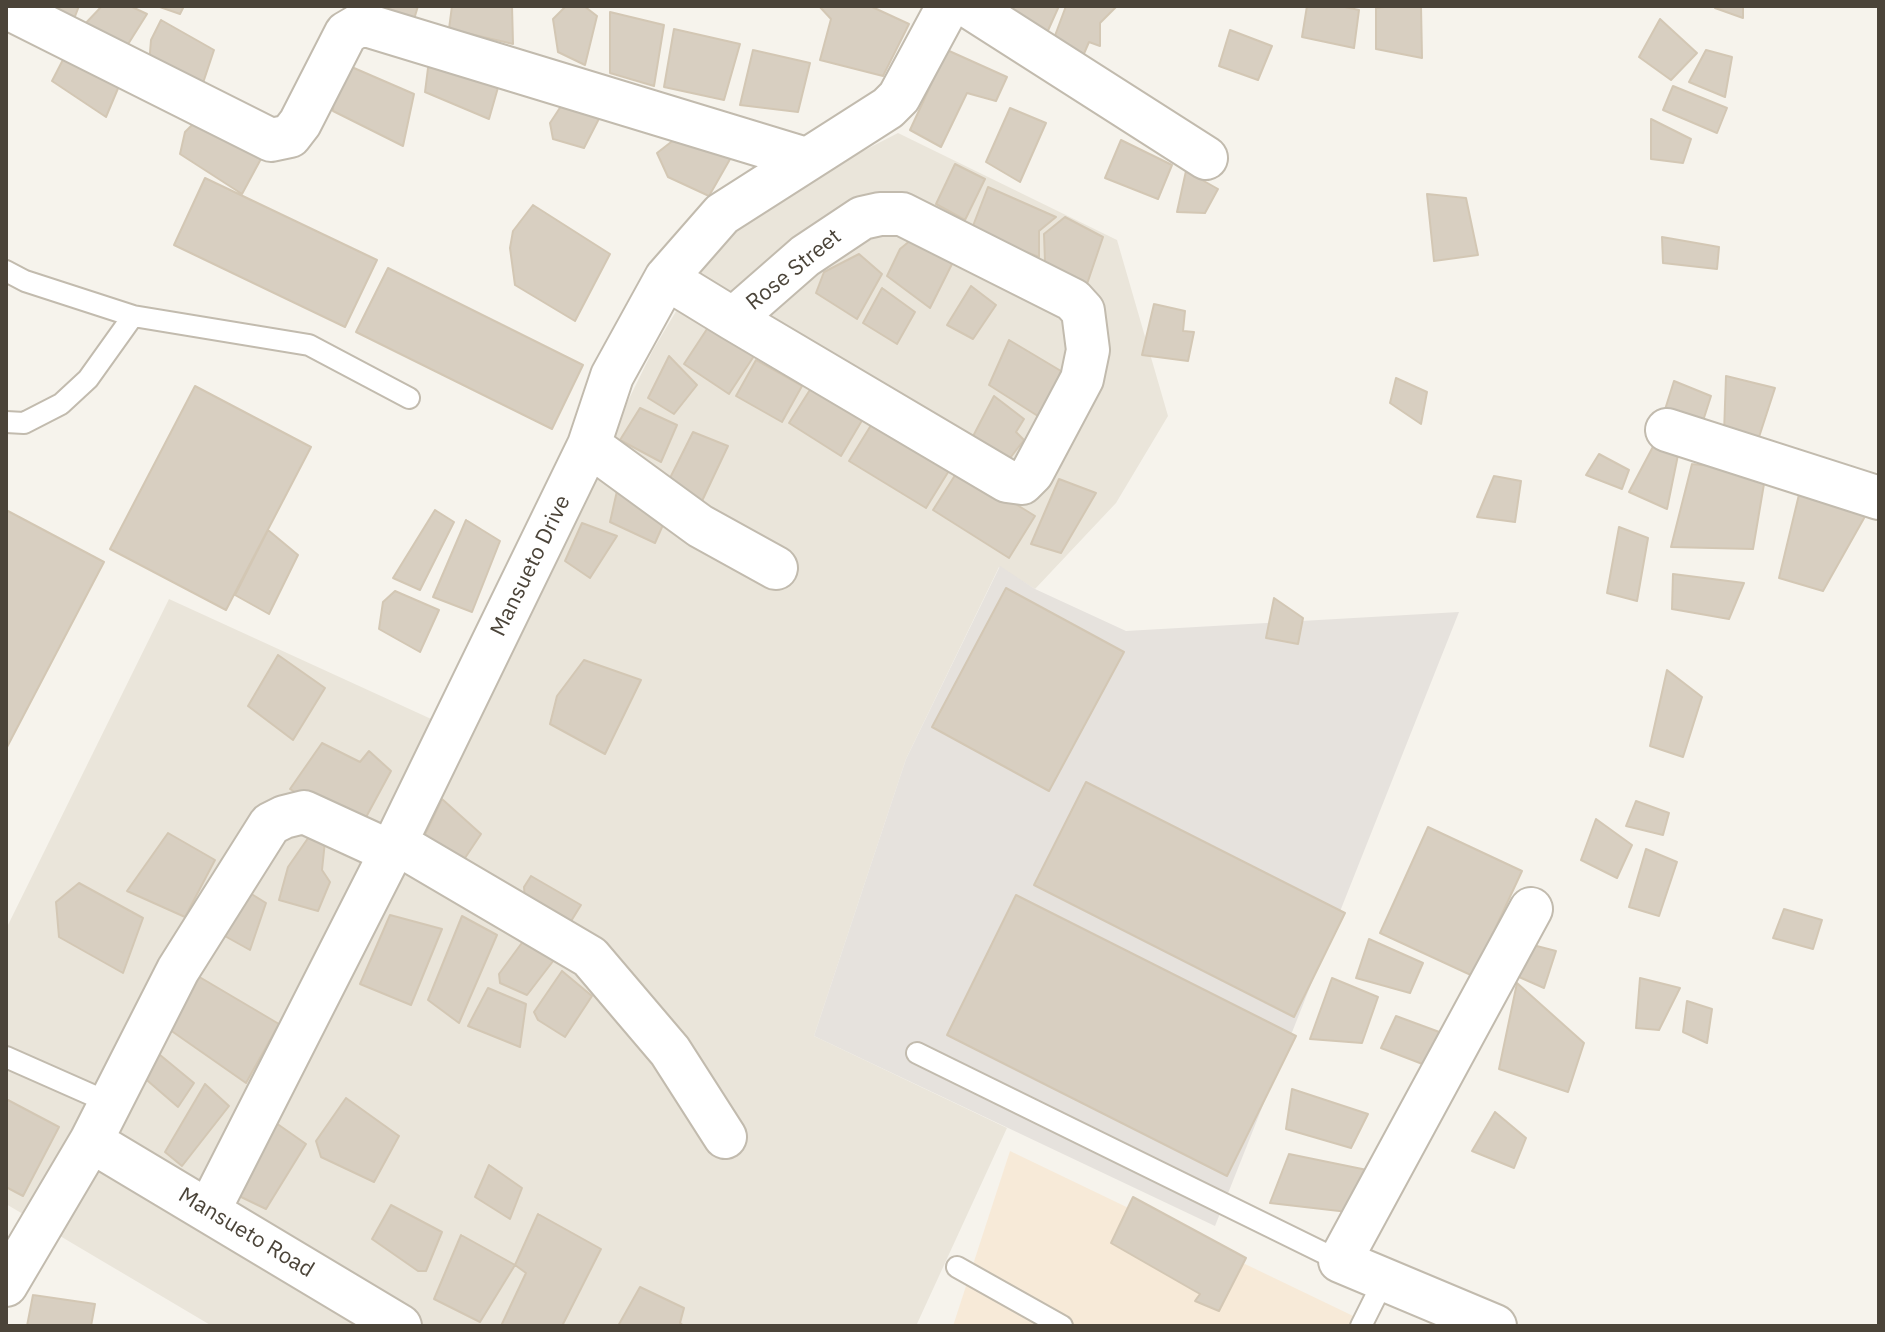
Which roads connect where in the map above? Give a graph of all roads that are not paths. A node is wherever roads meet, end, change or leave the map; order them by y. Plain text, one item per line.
1 (948, 6) edge
2 (968, 6) edge
3 (6, 7) edge
4 (1206, 158) dead end
5 (806, 159) junction
6 (6, 271) edge
7 (666, 278) junction
8 (133, 316) junction
9 (733, 319) junction
10 (409, 398) dead end
11 (6, 422) edge
12 (1667, 430) dead end
13 (589, 445) junction
14 (1879, 498) edge
15 (776, 568) dead end
16 (394, 848) junction
17 (1531, 909) dead end
18 (917, 1053) dead end
19 (6, 1057) edge
20 (110, 1103) junction
21 (725, 1137) dead end
22 (91, 1141) junction
23 (209, 1210) junction
24 (1340, 1261) junction
25 (957, 1267) dead end
26 (1384, 1280) junction
27 (6, 1285) edge
28 (400, 1326) edge
29 (1062, 1326) edge
30 (1361, 1326) edge
31 (1495, 1326) edge

1 - 5 street, Mansueto Drive
2 - 4 street
3 - 5 street
5 - 7 street, Mansueto Drive
6 - 8 lane
7 - 9 street
7 - 13 street, Mansueto Drive
8 - 10 lane
8 - 11 lane
9 - 9 street, Rose Street
12 - 14 street
13 - 15 street
13 - 16 street, Mansueto Drive
16 - 20 street
16 - 21 street
16 - 23 street, Mansueto Drive
17 - 24 street
18 - 24 lane
19 - 20 lane
20 - 22 street
22 - 23 street, Mansueto Road
22 - 27 street
23 - 28 street, Mansueto Road
24 - 26 street
25 - 29 lane
26 - 30 lane
26 - 31 street

